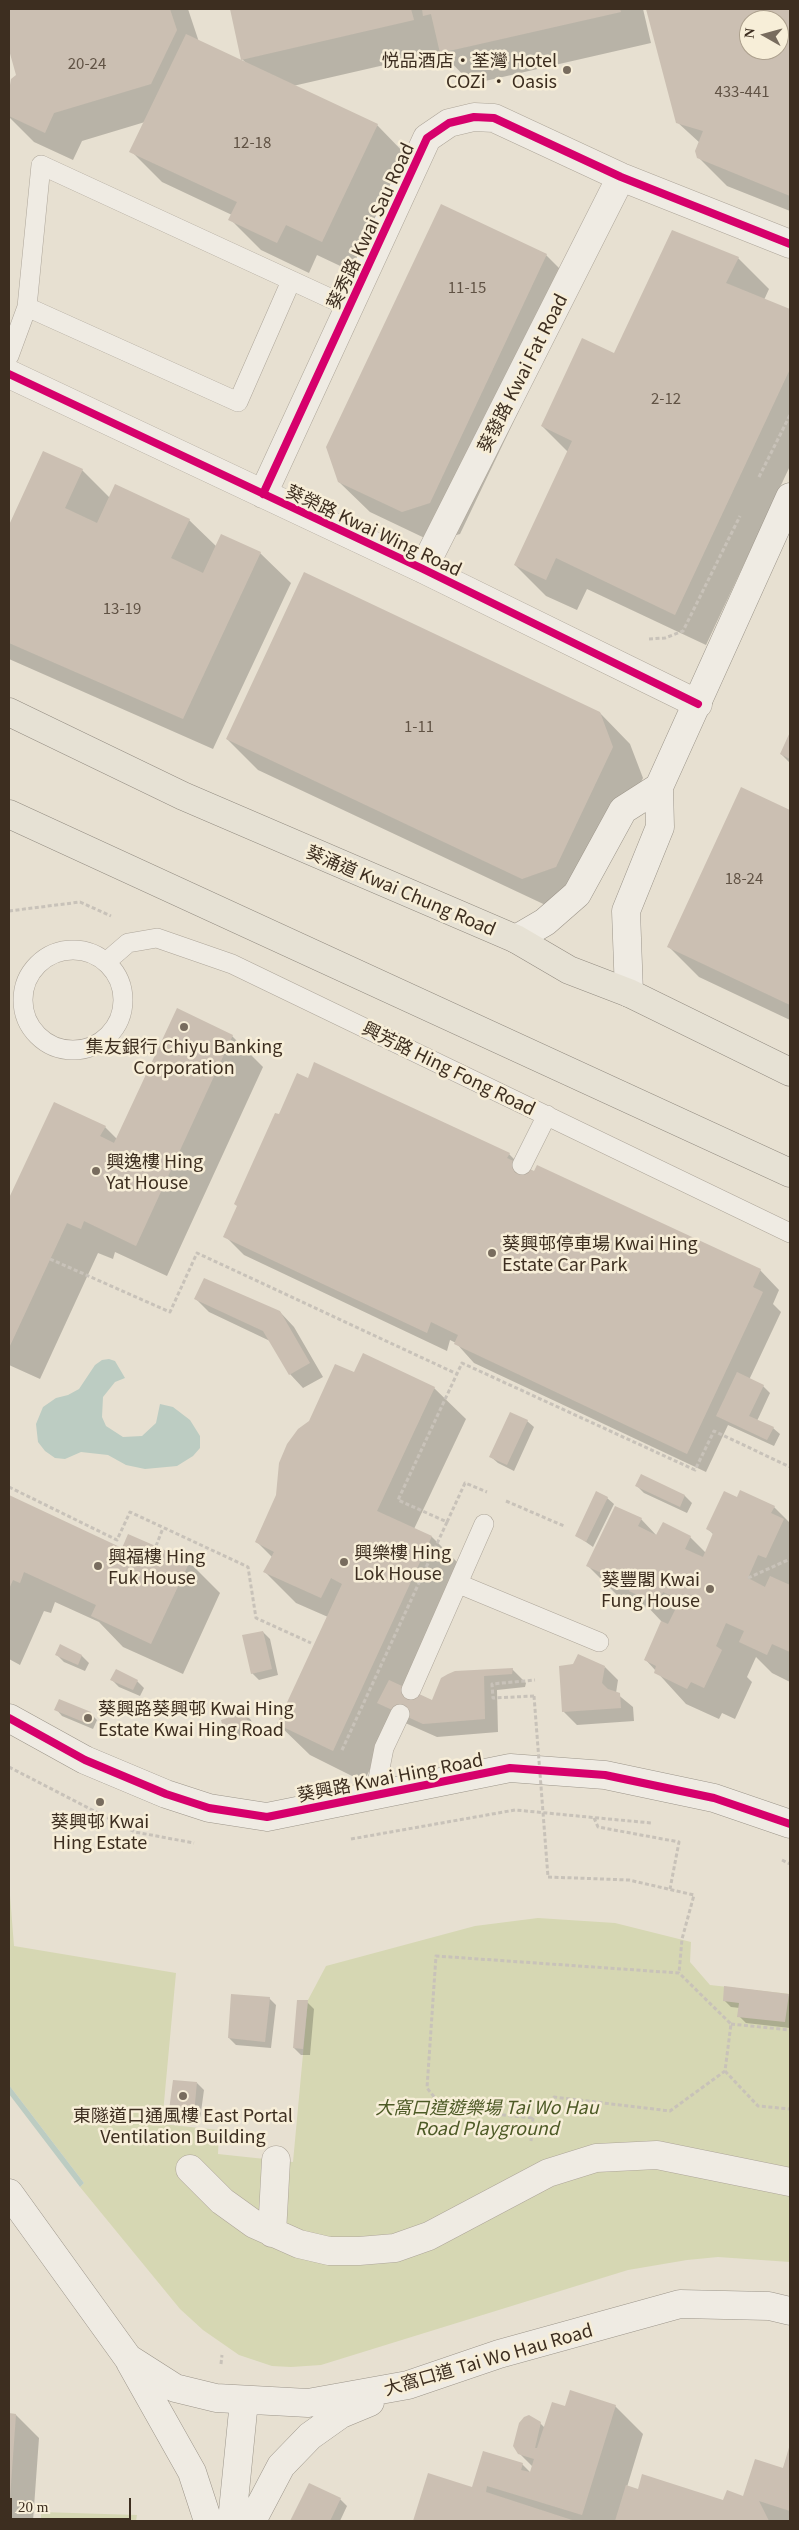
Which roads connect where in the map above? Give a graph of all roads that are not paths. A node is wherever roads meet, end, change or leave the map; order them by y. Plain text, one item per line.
1 (621, 178) junction
2 (790, 244) edge
3 (291, 281) junction
4 (27, 307) junction
5 (349, 307) junction
6 (9, 356) edge
7 (9, 374) edge
8 (263, 494) junction
9 (790, 497) edge
10 (423, 568) junction
11 (698, 704) junction
12 (9, 712) edge
13 (659, 787) junction
14 (9, 814) edge
15 (516, 940) junction
16 (106, 962) junction
17 (629, 993) junction
18 (16, 1010) edge
19 (790, 1072) edge
20 (547, 1115) junction
21 (522, 1165) dead end
22 (790, 1173) edge
23 (790, 1233) edge
24 (484, 1524) dead end
25 (459, 1584) junction
26 (599, 1642) dead end
27 (411, 1690) dead end
28 (400, 1714) dead end
29 (9, 1718) edge
30 (375, 1794) junction
31 (790, 1824) edge
32 (276, 2160) dead end
33 (190, 2169) dead end
34 (790, 2182) edge
35 (9, 2193) edge
36 (272, 2233) junction
37 (790, 2311) edge
38 (128, 2358) junction
39 (408, 2386) junction
40 (244, 2401) junction
41 (208, 2521) edge
42 (232, 2521) edge
43 (252, 2521) edge

1 - 2 street, 葵秀路 Kwai Sau Road
1 - 5 street, 葵秀路 Kwai Sau Road
1 - 10 street, 葵發路 Kwai Fat Road
3 - 4 lane
3 - 4 lane
3 - 5 lane
4 - 6 lane
5 - 8 street, 葵秀路 Kwai Sau Road
7 - 8 street, 葵榮路 Kwai Wing Road
8 - 10 street, 葵榮路 Kwai Wing Road
9 - 11 street
10 - 11 street, 葵榮路 Kwai Wing Road
11 - 13 street
12 - 15 main road, 葵涌道 Kwai Chung Road
13 - 15 street
13 - 17 street
14 - 22 main road
15 - 17 main road, 葵涌道 Kwai Chung Road
16 - 18 lane
16 - 18 lane
16 - 20 lane, 興芳路 Hing Fong Road
17 - 19 main road, 葵涌道 Kwai Chung Road
20 - 21 lane
20 - 23 lane, 興芳路 Hing Fong Road
24 - 25 lane
25 - 26 lane
25 - 27 lane
28 - 30 lane
29 - 30 street, 葵興路 Kwai Hing Road
30 - 31 street, 葵興路 Kwai Hing Road
32 - 36 street
33 - 36 street
34 - 36 street
35 - 38 street, 大窩口道 Tai Wo Hau Road
37 - 39 street, 大窩口道 Tai Wo Hau Road
38 - 40 street, 大窩口道 Tai Wo Hau Road
38 - 41 street
39 - 40 street, 大窩口道 Tai Wo Hau Road
39 - 43 street
40 - 42 street

